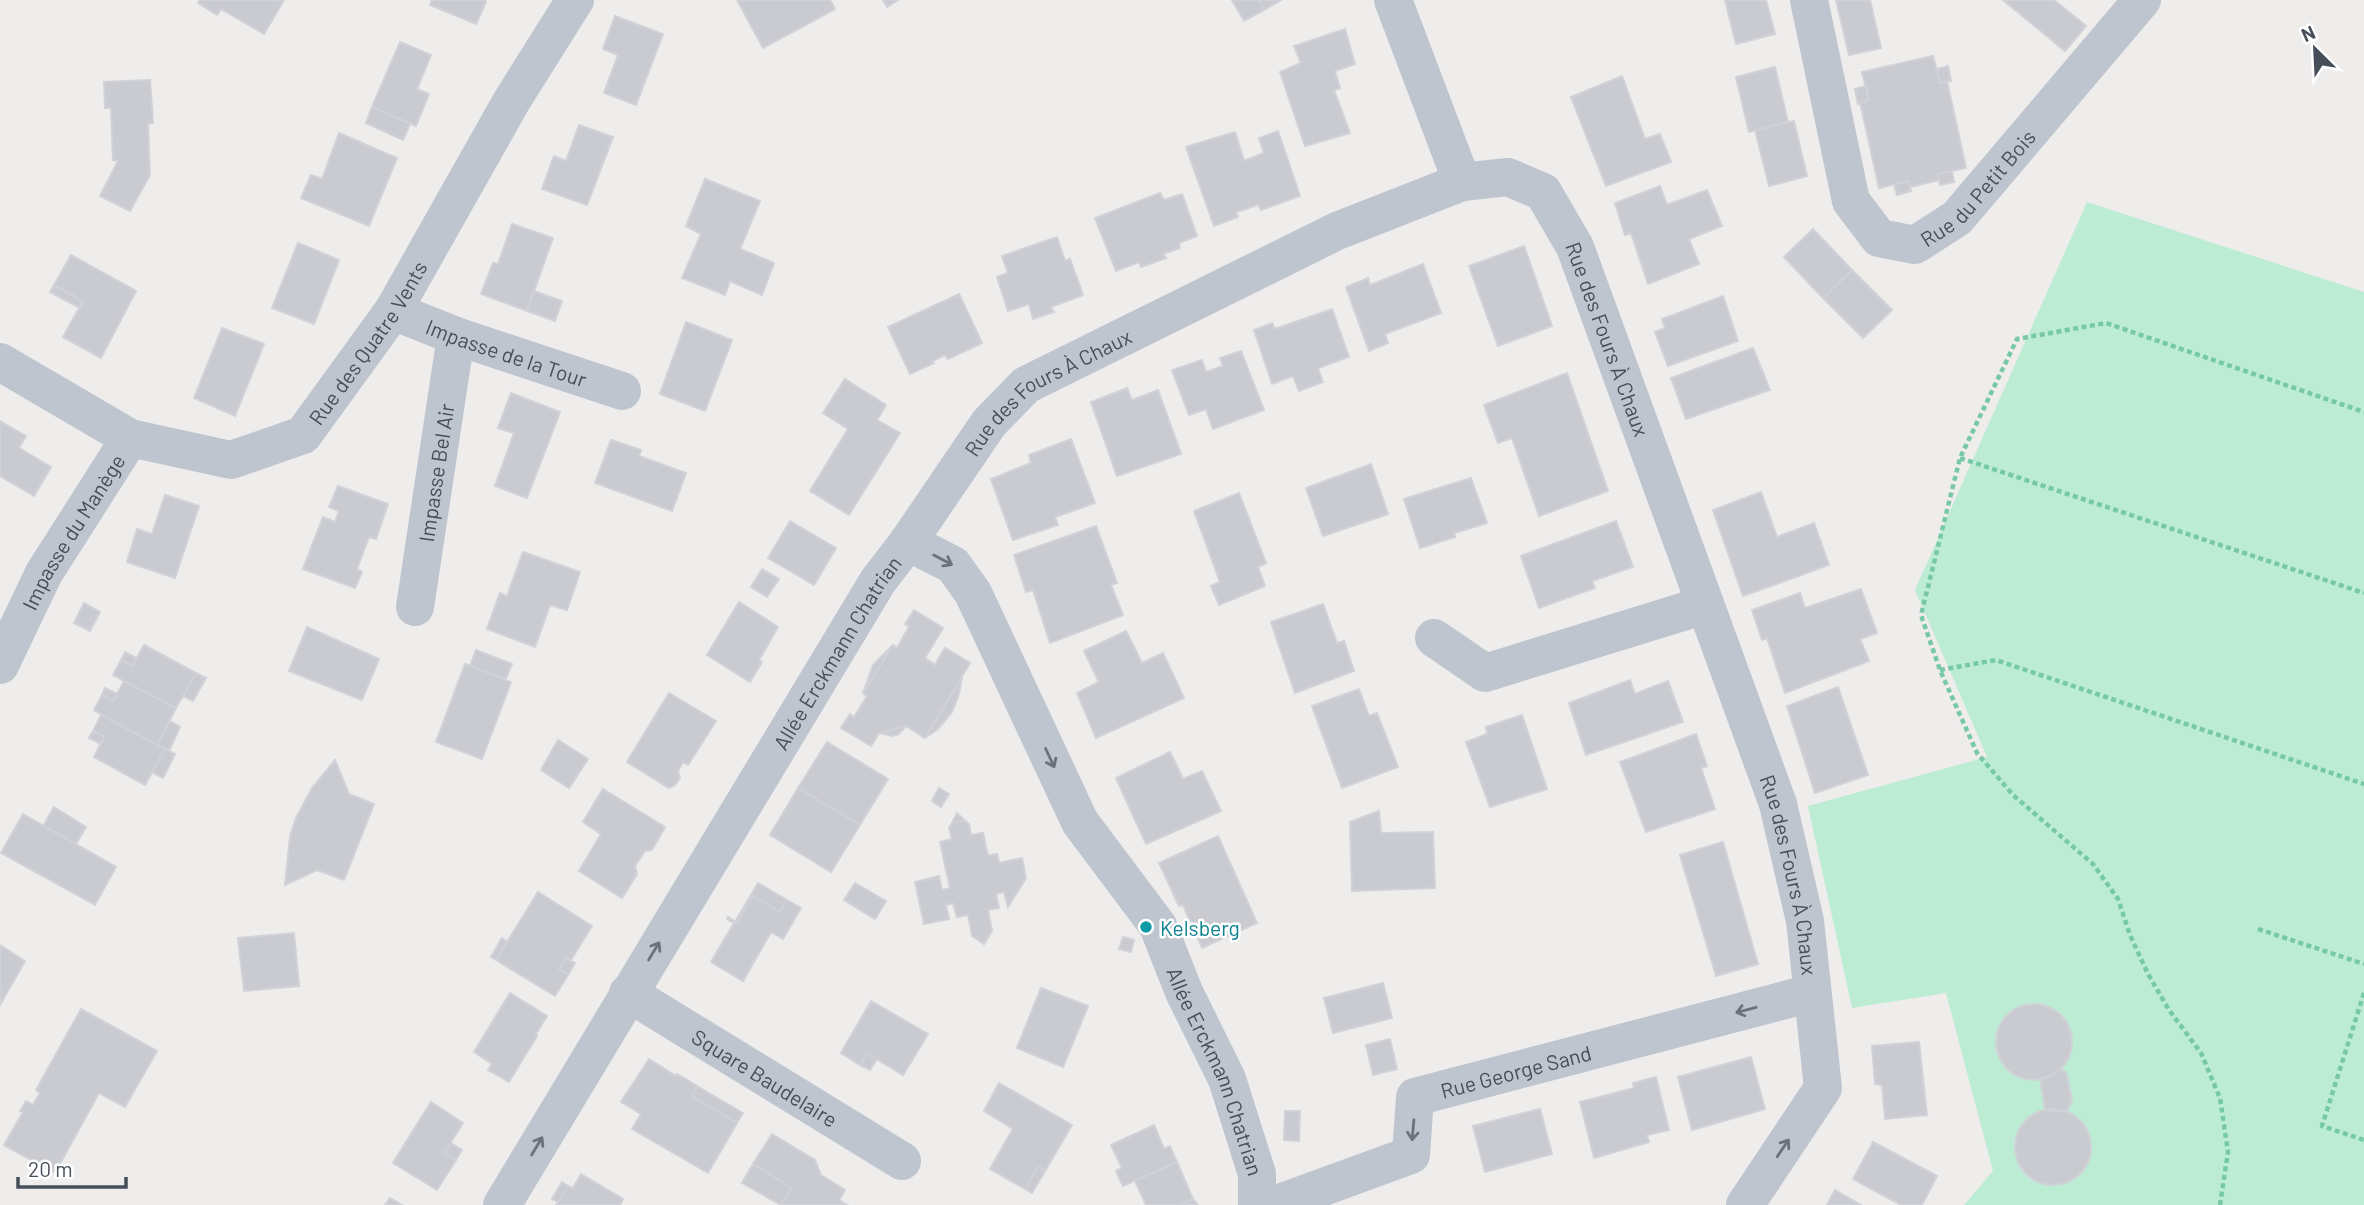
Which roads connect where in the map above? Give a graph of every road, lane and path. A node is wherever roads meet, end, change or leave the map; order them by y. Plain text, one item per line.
1 (575, 0) edge
2 (1393, 0) edge
3 (1809, 0) edge
4 (2142, 0) edge
5 (1462, 182) junction
6 (393, 311) junction
7 (456, 337) junction
8 (0, 362) edge
9 (622, 391) dead end
10 (2364, 412) edge
11 (130, 438) junction
12 (1961, 458) junction
13 (908, 542) junction
14 (2364, 593) edge
15 (1705, 605) junction
16 (415, 607) dead end
17 (1434, 638) dead end
18 (0, 665) edge
19 (1940, 670) junction
20 (2364, 784) edge
21 (2258, 929) dead end
22 (2364, 964) edge
23 (628, 993) junction
24 (1812, 993) junction
25 (2364, 993) edge
26 (2364, 1140) edge
27 (902, 1161) dead end
28 (502, 1205) edge
29 (1257, 1205) edge
30 (1274, 1205) edge
31 (1745, 1205) edge
32 (2220, 1205) edge

1 - 6 street, Rue des Quatre Vents
2 - 5 street
3 - 4 street, Rue du Petit Bois
5 - 13 street, Rue des Fours À Chaux
5 - 15 street, Rue des Fours À Chaux
6 - 7 street, Impasse de la Tour
6 - 11 street, Rue des Quatre Vents
7 - 9 street, Impasse de la Tour
7 - 16 street, Impasse Bel Air
8 - 11 street, Rue des Quatre Vents
10 - 12 path
11 - 18 street, Impasse du Manège
12 - 14 path
12 - 19 path
23 -> 13 street, Allée Erckmann Chatrian
13 -> 29 street, Allée Erckmann Chatrian
15 - 17 street
15 - 24 street, Rue des Fours À Chaux
19 - 20 path
19 - 32 path
21 - 22 path
23 - 27 street, Square Baudelaire
28 -> 23 street, Allée Erckmann Chatrian
24 -> 30 street, Rue George Sand
31 -> 24 street, Rue des Fours À Chaux
25 - 26 path

